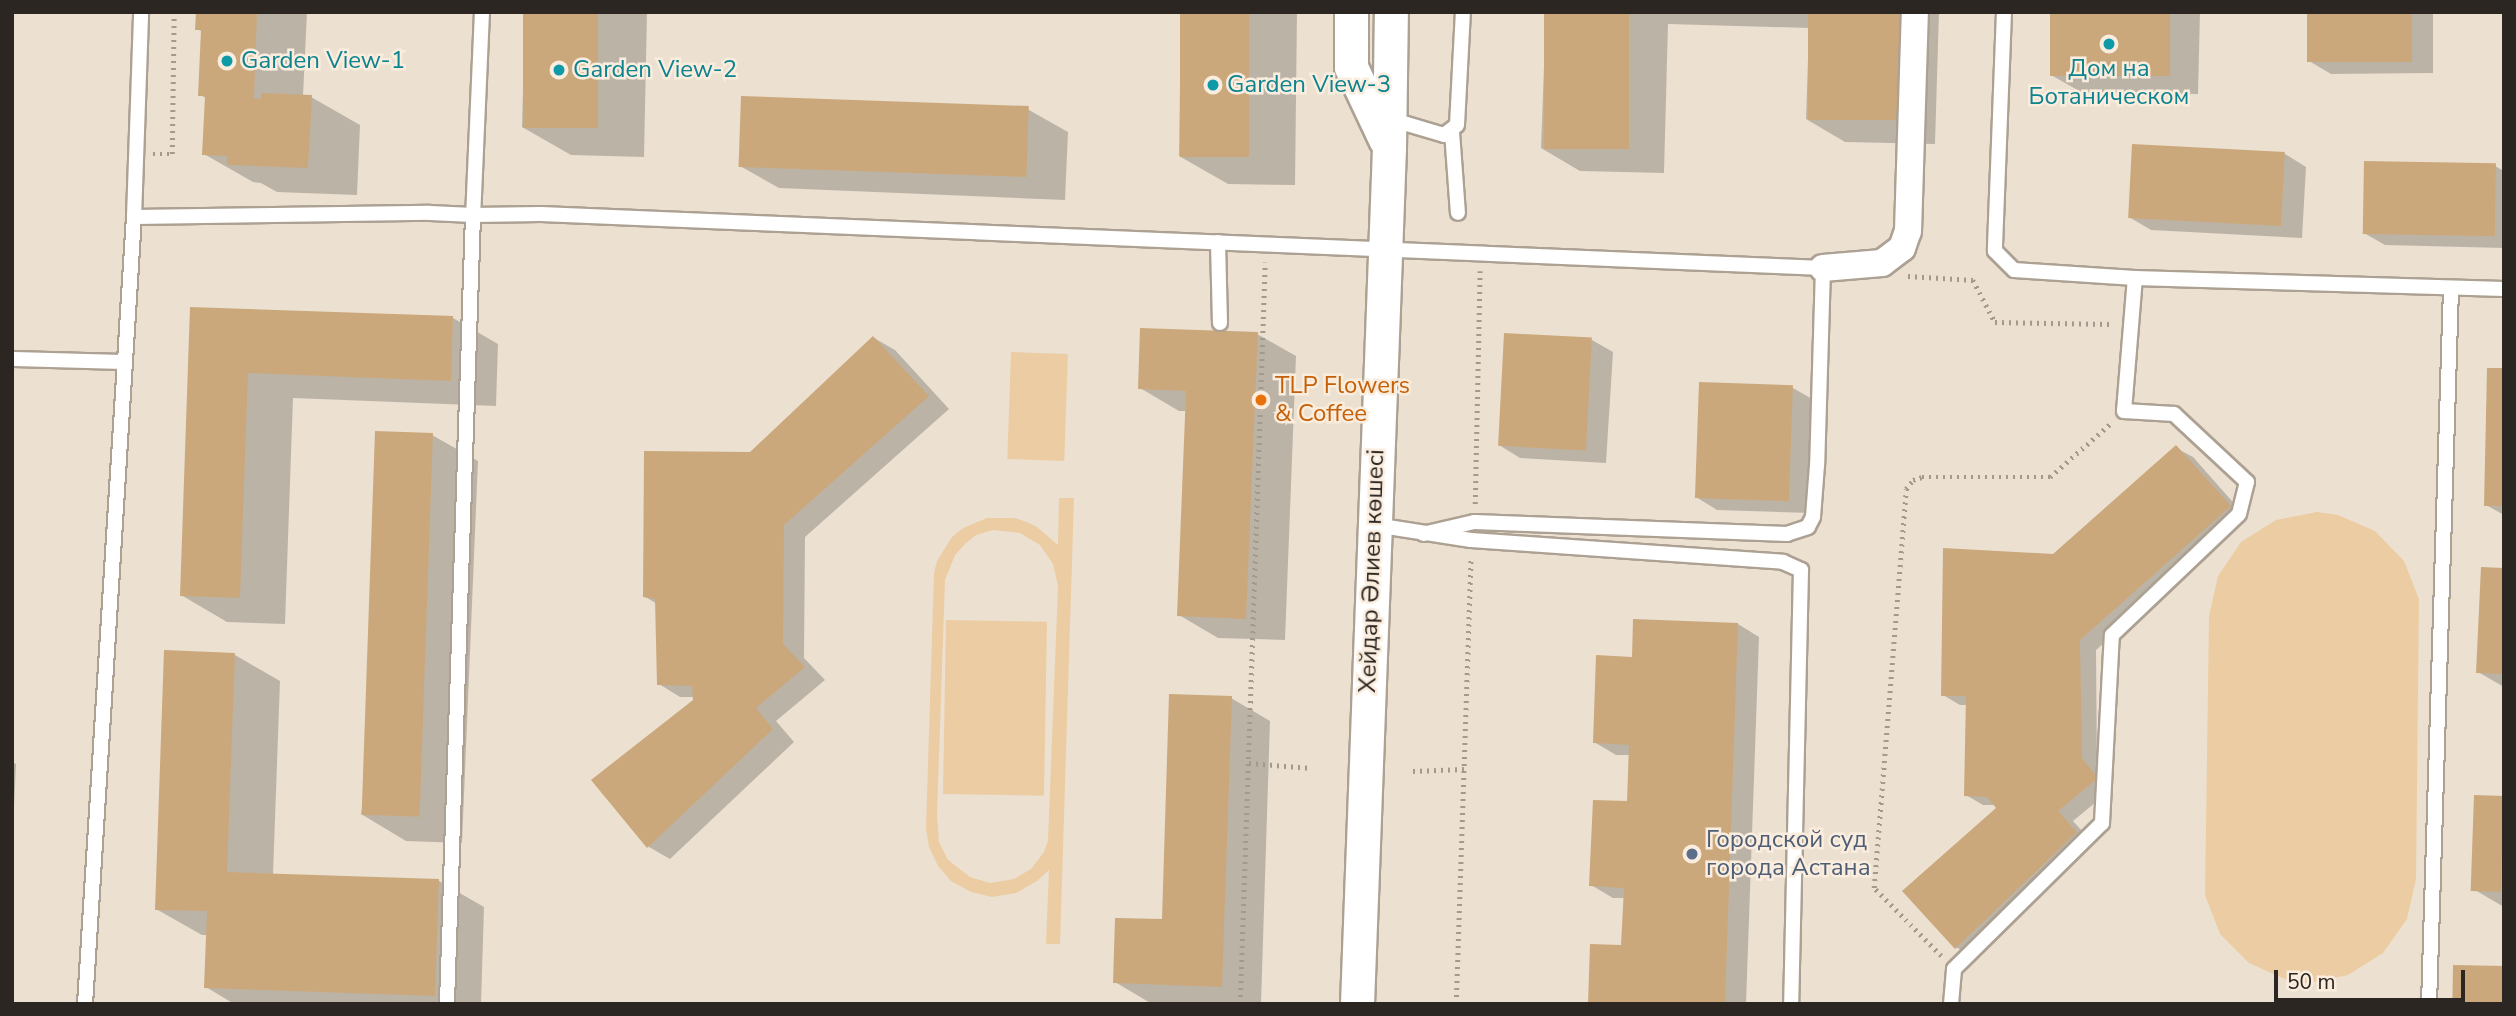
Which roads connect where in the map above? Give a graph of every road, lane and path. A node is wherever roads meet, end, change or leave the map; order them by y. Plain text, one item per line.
1 (141, 12) edge
2 (174, 12) edge
3 (482, 12) edge
4 (1351, 12) edge
5 (1463, 12) edge
6 (1915, 12) edge
7 (2004, 12) edge
8 (1393, 17) edge
9 (1452, 132) junction
10 (1389, 133) junction
11 (136, 155) junction
12 (1458, 213) dead end
13 (472, 215) junction
14 (134, 217) junction
15 (1217, 242) junction
16 (1266, 244) junction
17 (1384, 248) junction
18 (1481, 253) junction
19 (1882, 263) junction
20 (1824, 268) junction
21 (2134, 278) junction
22 (2451, 288) junction
23 (2504, 289) edge
24 (1220, 323) dead end
25 (2130, 325) junction
26 (12, 359) edge
27 (125, 362) junction
28 (2124, 411) junction
29 (1474, 522) junction
30 (1373, 525) junction
31 (1423, 534) junction
32 (1471, 540) junction
33 (1249, 763) junction
34 (1312, 768) dead end
35 (1464, 769) junction
36 (1413, 771) dead end
37 (1954, 969) junction
38 (85, 1004) edge
39 (447, 1004) edge
40 (1240, 1004) edge
41 (1357, 1004) edge
42 (1456, 1004) edge
43 (1791, 1004) edge
44 (1951, 1004) edge
45 (2429, 1004) edge

1 - 11 lane
2 - 11 path
3 - 13 lane
4 - 10 street
5 - 9 lane
6 - 19 street
7 - 21 lane
8 - 10 street, Хейдар Әлиев көшесі
9 - 10 lane
9 - 12 lane
10 - 17 street, Хейдар Әлиев көшесі
11 - 14 lane
13 - 14 lane
13 - 15 lane
13 - 39 lane
14 - 27 lane
15 - 16 lane
15 - 24 lane
16 - 17 lane
16 - 33 path
17 - 18 lane
17 - 30 street, Хейдар Әлиев көшесі
18 - 20 lane
18 - 29 path
19 - 20 street
19 - 25 path
20 - 29 lane
21 - 22 lane
21 - 25 lane
22 - 23 lane
22 - 45 lane
25 - 28 lane
26 - 27 lane
27 - 38 lane
28 - 37 lane
28 - 37 path
29 - 31 lane
30 - 31 lane
30 - 41 street, Хейдар Әлиев көшесі
31 - 32 lane
32 - 35 path
32 - 43 lane
33 - 34 path
33 - 40 path
35 - 36 path
35 - 42 path
37 - 44 lane

